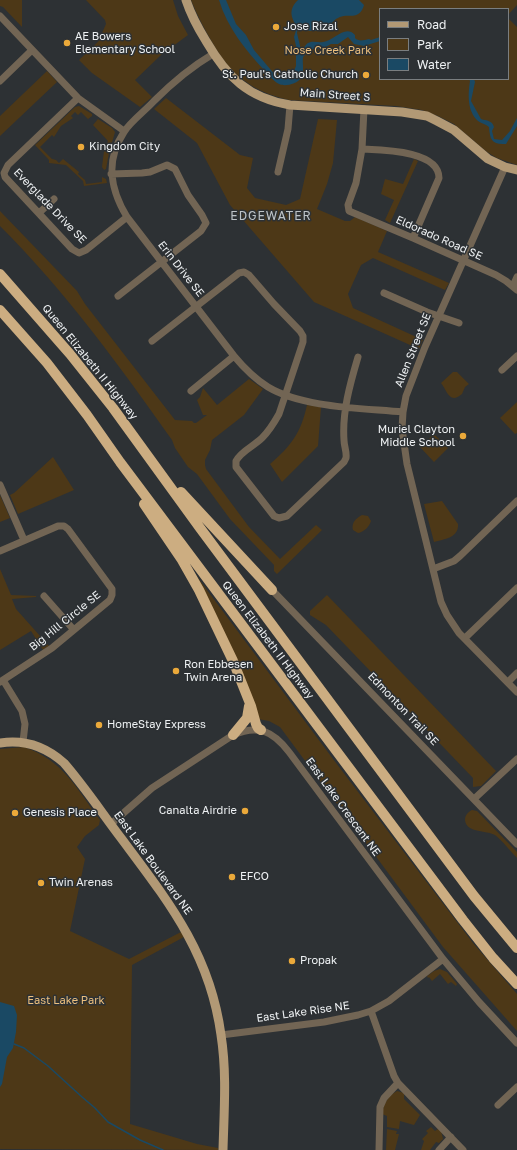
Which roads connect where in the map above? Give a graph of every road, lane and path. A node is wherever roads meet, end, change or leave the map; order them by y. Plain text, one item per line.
1 (186, 0) edge
2 (0, 16) edge
3 (32, 50) junction
4 (213, 54) junction
5 (0, 81) edge
6 (78, 98) junction
7 (290, 104) junction
8 (364, 109) junction
9 (124, 130) junction
10 (362, 149) junction
11 (505, 167) junction
12 (517, 170) edge
13 (278, 172) dead end
14 (111, 174) junction
15 (54, 199) dead end
16 (39, 213) junction
17 (127, 217) junction
18 (413, 238) junction
19 (463, 260) junction
20 (161, 262) junction
21 (0, 274) edge
22 (517, 277) edge
23 (515, 288) edge
24 (384, 293) dead end
25 (118, 296) dead end
26 (196, 307) junction
27 (0, 310) edge
28 (438, 316) junction
29 (459, 323) dead end
30 (152, 341) dead end
31 (234, 356) junction
32 (517, 356) edge
33 (358, 357) dead end
34 (502, 370) dead end
35 (191, 391) dead end
36 (286, 395) junction
37 (345, 406) junction
38 (403, 412) junction
39 (153, 461) junction
40 (120, 462) junction
41 (0, 485) edge
42 (517, 502) edge
43 (24, 540) junction
44 (0, 551) edge
45 (433, 569) junction
46 (517, 588) edge
47 (272, 590) joint
48 (44, 596) dead end
49 (74, 630) junction
50 (465, 638) junction
51 (517, 673) edge
52 (2, 681) edge
53 (508, 682) junction
54 (517, 692) edge
55 (247, 694) junction
56 (261, 730) junction
57 (233, 735) junction
58 (23, 742) junction
59 (0, 743) edge
60 (517, 759) edge
61 (474, 799) junction
62 (111, 824) junction
63 (517, 844) edge
64 (517, 948) edge
65 (443, 959) junction
66 (517, 984) edge
67 (371, 1011) junction
68 (221, 1035) junction
69 (517, 1043) edge
70 (398, 1083) junction
71 (517, 1088) edge
72 (498, 1105) dead end
73 (451, 1138) junction
74 (223, 1150) edge
75 (379, 1150) edge
76 (439, 1150) edge
77 (463, 1150) edge

1 - 4 main road, Main Street S
2 - 3 street
3 - 5 street
3 - 6 street
4 - 7 main road, Main Street S
4 - 9 street, Erin Drive SE
6 - 9 street
6 - 16 street, Everglade Drive SE
7 - 8 main road, Main Street S
7 - 13 street
8 - 10 street, Eldorado Road SE
8 - 11 main road, Main Street S
9 - 14 street, Erin Drive SE
10 - 18 street, Eldorado Road SE
10 - 18 street
11 - 12 main road, Main Street S
11 - 19 street, Allen Street SE
14 - 17 street, Erin Drive SE
14 - 20 street
15 - 16 street
16 - 17 street, Everglade Drive SE
17 - 20 street, Erin Drive SE
18 - 19 street, Eldorado Road SE
19 - 23 street, Eldorado Road SE
19 - 28 street, Allen Street SE
20 - 25 street
20 - 26 street, Erin Drive SE
21 - 39 highway, Queen Elizabeth II Highway
22 - 23 street
24 - 28 street
26 - 30 street
26 - 31 street, Erin Drive SE
26 - 36 street
27 - 40 highway, Queen Elizabeth II Highway
28 - 29 street
28 - 38 street, Allen Street SE
31 - 35 street
31 - 36 street, Erin Drive SE
32 - 34 street
33 - 37 street
36 - 37 street, Erin Drive SE
36 - 37 street
37 - 38 street, Erin Drive SE
38 - 45 street, Allen Street SE
39 - 47 highway
39 - 64 highway, Queen Elizabeth II Highway
40 - 55 highway
40 - 66 highway, Queen Elizabeth II Highway
41 - 43 street
42 - 45 street
43 - 44 street, Big Hill Circle SE
43 - 49 street, Big Hill Circle SE
45 - 50 street, Allen Street SE
46 - 50 street
47 - 61 street, Edmonton Trail SE
48 - 49 street
49 - 52 street, Big Hill Circle SE
50 - 53 street, Allen Street SE
51 - 53 street
52 - 58 street
53 - 54 street, Allen Street SE
55 - 56 highway
55 - 57 highway
56 - 57 street
56 - 65 street, East Lake Crescent NE
57 - 62 street
58 - 59 main road, East Lake Boulevard NE
58 - 62 main road, East Lake Boulevard NE
60 - 61 street
61 - 63 street, Edmonton Trail SE
62 - 68 main road, East Lake Boulevard NE
65 - 67 street, East Lake Rise NE
65 - 69 street, East Lake Crescent NE
67 - 68 street, East Lake Rise NE
67 - 70 street
68 - 74 main road, East Lake Boulevard NE
70 - 73 street
70 - 75 street
71 - 72 street
73 - 76 street
73 - 77 street

